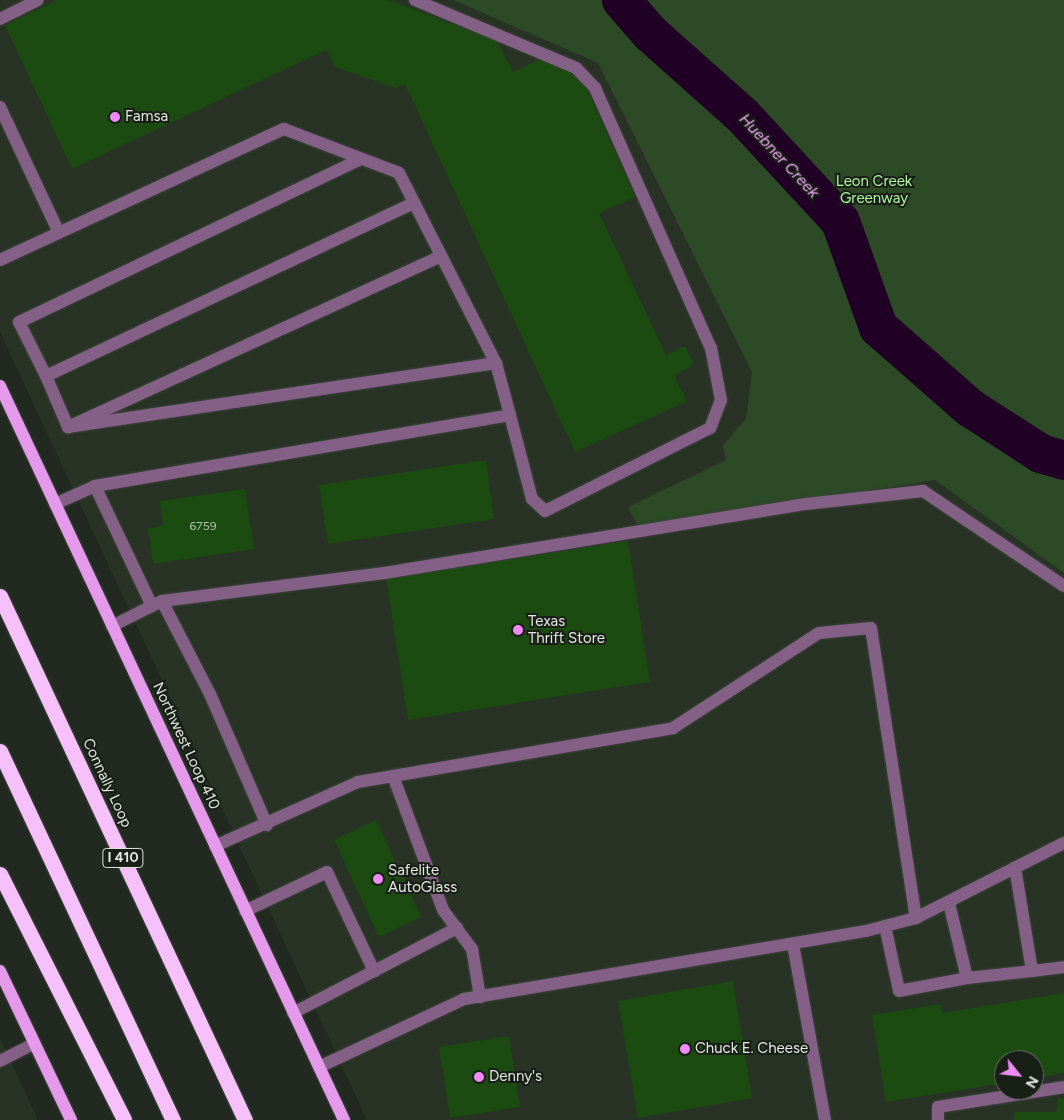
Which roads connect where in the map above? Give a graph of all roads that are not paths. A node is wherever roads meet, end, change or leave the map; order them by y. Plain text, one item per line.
1 (38, 0) edge
2 (415, 0) edge
3 (0, 19) edge
4 (0, 107) edge
5 (362, 159) junction
6 (414, 203) junction
7 (59, 233) junction
8 (441, 256) junction
9 (0, 260) edge
10 (496, 362) junction
11 (46, 376) junction
12 (0, 386) edge
13 (510, 415) junction
14 (68, 427) junction
15 (95, 486) junction
16 (55, 504) junction
17 (1064, 586) edge
18 (0, 596) edge
19 (157, 603) junction
20 (112, 626) junction
21 (0, 751) edge
22 (394, 776) junction
23 (267, 825) junction
24 (1064, 843) edge
25 (215, 846) junction
26 (1015, 868) junction
27 (0, 874) edge
28 (949, 903) junction
29 (245, 911) junction
30 (916, 918) junction
31 (885, 926) junction
32 (457, 928) junction
33 (793, 944) junction
34 (1064, 967) edge
35 (1032, 970) junction
36 (374, 971) junction
37 (0, 972) edge
38 (967, 978) junction
39 (480, 996) junction
40 (293, 1013) junction
41 (34, 1044) junction
42 (0, 1061) edge
43 (319, 1067) junction
44 (1064, 1087) edge
45 (71, 1120) edge
46 (124, 1120) edge
47 (173, 1120) edge
48 (245, 1120) edge
49 (344, 1120) edge
50 (825, 1120) edge
51 (938, 1120) edge

1 - 3 lane
2 - 13 lane
4 - 7 lane
5 - 6 lane
5 - 7 lane
5 - 11 lane
6 - 8 lane
6 - 11 lane
7 - 9 lane
8 - 10 lane
8 - 14 lane
10 - 13 lane
10 - 14 lane
11 - 14 lane
12 - 16 main road, Northwest Loop 410
13 - 15 lane
15 - 16 lane
15 - 19 lane
16 - 20 main road, Northwest Loop 410
17 - 19 lane
18 - 48 highway, Connally Loop / I 410
19 - 20 lane
19 - 23 lane
20 - 25 main road, Northwest Loop 410
21 - 47 highway
22 - 23 lane
22 - 30 lane
22 - 32 lane
23 - 25 lane
24 - 26 lane
25 - 29 main road, Northwest Loop 410
26 - 28 lane
26 - 35 lane
27 - 46 highway
28 - 30 lane
28 - 38 lane
29 - 36 lane
29 - 40 main road, Northwest Loop 410
30 - 31 lane
31 - 33 lane
31 - 38 lane
32 - 36 lane
32 - 39 lane
33 - 39 lane
33 - 50 lane
34 - 35 lane
35 - 38 lane
36 - 40 lane
37 - 41 main road
39 - 43 lane
40 - 43 main road, Northwest Loop 410
41 - 42 lane
41 - 45 main road
43 - 49 main road, Northwest Loop 410
44 - 51 lane

